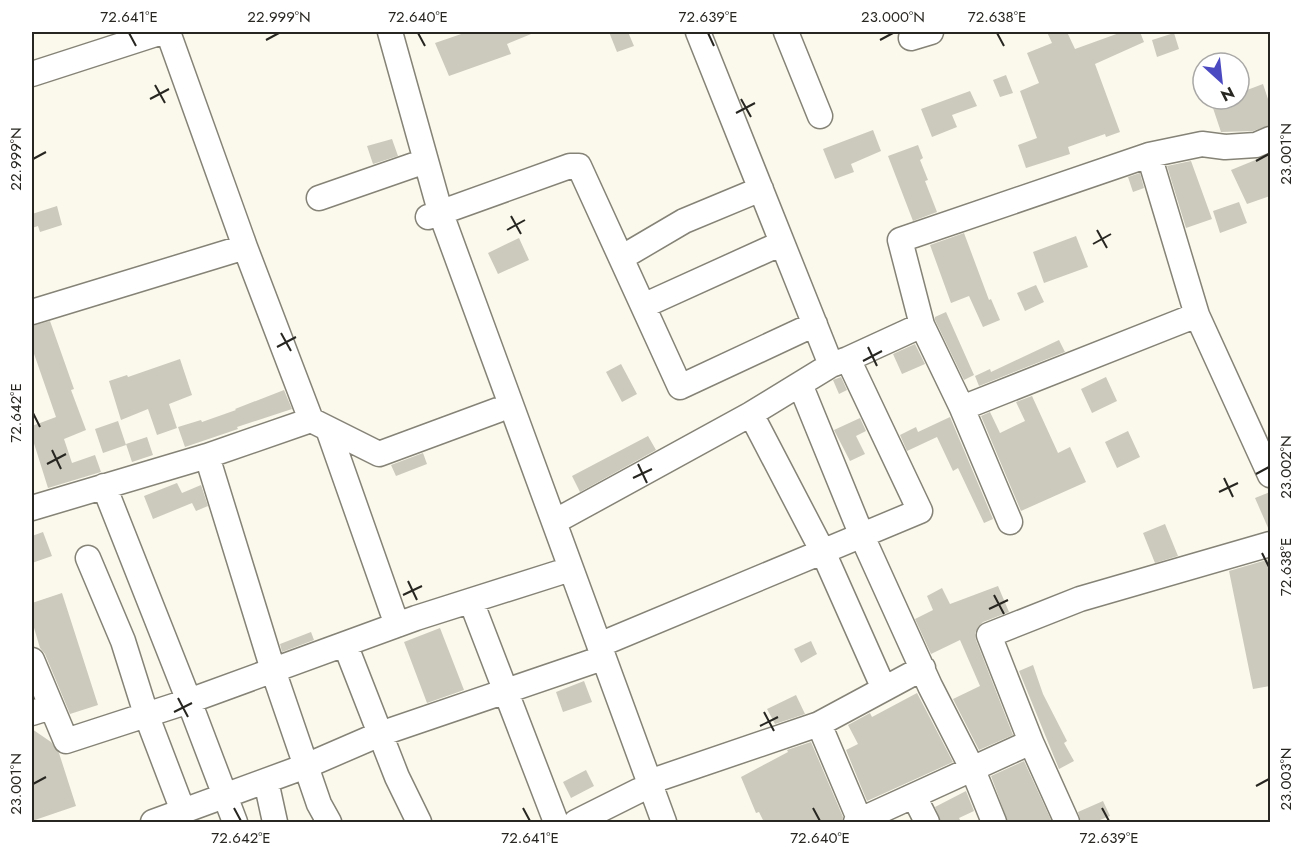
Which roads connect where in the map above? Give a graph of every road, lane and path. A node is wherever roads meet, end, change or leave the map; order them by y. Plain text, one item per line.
1 (162, 32) edge
2 (168, 32) edge
3 (377, 32) edge
4 (390, 32) edge
5 (698, 32) edge
6 (786, 32) edge
7 (32, 74) edge
8 (820, 116) dead end
9 (1270, 140) edge
10 (1149, 155) junction
11 (414, 165) junction
12 (761, 189) junction
13 (319, 198) dead end
14 (434, 214) junction
15 (782, 243) junction
16 (245, 246) junction
17 (621, 258) junction
18 (643, 306) junction
19 (32, 312) edge
20 (1197, 315) junction
21 (815, 324) junction
22 (922, 325) junction
23 (840, 362) junction
24 (800, 384) junction
25 (962, 408) junction
26 (498, 410) junction
27 (751, 414) junction
28 (319, 425) junction
29 (207, 456) junction
30 (1270, 475) edge
31 (104, 486) junction
32 (32, 508) edge
33 (554, 522) junction
34 (1010, 522) dead end
35 (862, 536) junction
36 (1270, 544) edge
37 (823, 552) junction
38 (88, 558) dead end
39 (558, 573) junction
40 (471, 601) junction
41 (397, 625) junction
42 (345, 644) junction
43 (595, 653) junction
44 (32, 660) edge
45 (922, 668) junction
46 (273, 670) junction
47 (884, 689) junction
48 (506, 691) junction
49 (189, 701) junction
50 (41, 710) edge
51 (146, 714) junction
52 (819, 724) junction
53 (380, 734) junction
54 (1031, 742) junction
55 (306, 766) junction
56 (973, 770) junction
57 (266, 781) junction
58 (644, 786) junction
59 (225, 796) junction
60 (914, 796) junction
61 (183, 811) junction
62 (886, 816) edge
63 (153, 822) edge
64 (235, 822) edge
65 (275, 822) edge
66 (328, 822) edge
67 (419, 822) edge
68 (556, 822) edge
69 (576, 822) edge
70 (650, 822) edge
71 (664, 822) edge
72 (858, 822) edge
73 (927, 822) edge
74 (994, 822) edge
75 (1067, 822) edge

1 - 7 street
2 - 16 street
3 - 11 street
4 - 14 street
5 - 12 street
6 - 8 street
9 - 10 street
10 - 20 street
10 - 22 street
11 - 13 street
11 - 14 street
12 - 15 street
12 - 17 street
14 - 17 street
14 - 26 street
14 - 33 street
15 - 18 street
15 - 21 street
16 - 19 street
16 - 28 street
17 - 18 street
18 - 21 street
20 - 25 street
20 - 30 street
21 - 23 street
22 - 23 street
22 - 25 street
23 - 24 street
23 - 35 street
24 - 27 street
24 - 35 street
25 - 34 street
26 - 28 street
26 - 39 street
27 - 33 street
27 - 37 street
28 - 29 street
28 - 41 street
29 - 31 street
29 - 46 street
31 - 32 street
31 - 49 street
33 - 43 street
35 - 37 street
35 - 45 street
36 - 54 street
37 - 43 street
37 - 47 street
38 - 51 street
39 - 40 street
39 - 43 street
40 - 41 street
40 - 48 street
41 - 42 street
42 - 46 street
42 - 53 street
43 - 48 street
43 - 58 street
44 - 50 street
45 - 47 street
45 - 56 street
46 - 49 street
46 - 55 street
47 - 52 street
48 - 53 street
48 - 68 street
49 - 51 street
49 - 59 street
50 - 51 street
51 - 61 street
52 - 58 street
52 - 72 street
53 - 55 street
53 - 67 street
54 - 56 street
54 - 75 street
55 - 57 street
55 - 66 street
56 - 60 street
56 - 74 street
57 - 59 street
57 - 65 street
58 - 69 street
58 - 70 street
58 - 71 street
59 - 61 street
59 - 64 street
60 - 62 street
60 - 73 street
61 - 63 street
62 - 72 street

